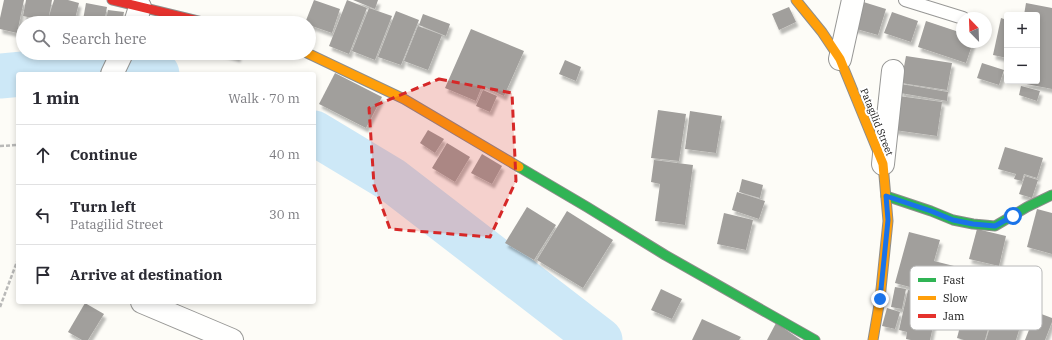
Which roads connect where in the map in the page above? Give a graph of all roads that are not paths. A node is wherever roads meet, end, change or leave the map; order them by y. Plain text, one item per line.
1 (112, 0) edge
2 (796, 0) edge
3 (853, 0) edge
4 (905, 0) edge
5 (138, 15) edge
6 (956, 16) edge
7 (316, 57) edge
8 (840, 59) junction
9 (119, 60) edge
10 (893, 71) dead end
11 (113, 72) edge
12 (883, 164) junction
13 (1052, 194) edge
14 (886, 196) junction
15 (147, 304) edge
16 (232, 340) edge
17 (815, 340) edge
18 (873, 340) edge

1 - 5 street
2 - 8 street, Patagilid Street
3 - 8 street
4 - 6 lane
7 - 17 street
8 - 12 street, Patagilid Street
9 - 11 street
10 - 12 street
12 - 14 street, Patagilid Street
13 - 14 street
14 - 18 street, Patagilid Street
15 - 16 street

